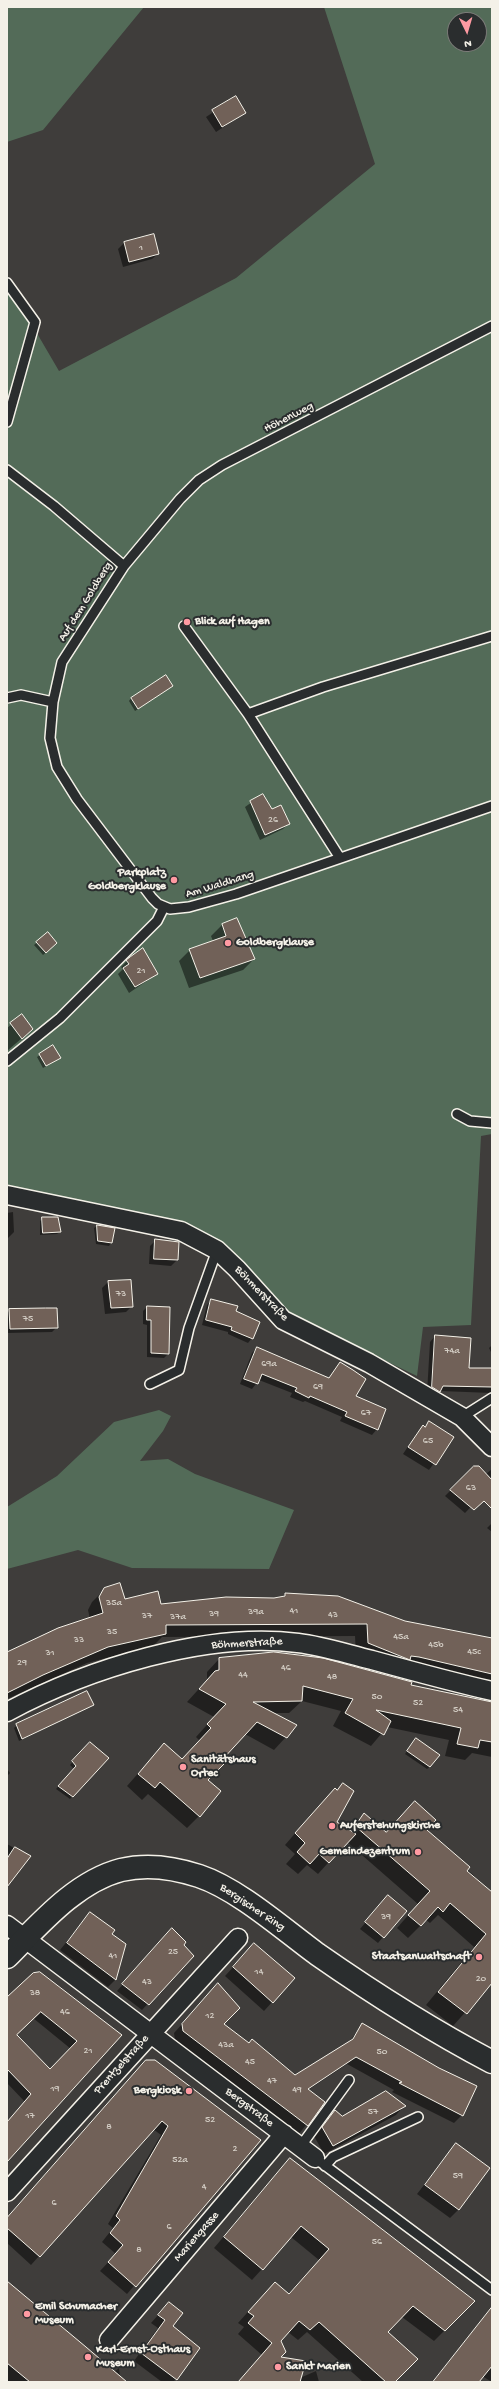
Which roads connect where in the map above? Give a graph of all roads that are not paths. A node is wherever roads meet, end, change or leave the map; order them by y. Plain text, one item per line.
1 (7, 283) edge
2 (492, 326) edge
3 (7, 422) edge
4 (7, 470) edge
5 (124, 566) junction
6 (184, 626) dead end
7 (492, 636) edge
8 (7, 698) edge
9 (53, 702) junction
10 (248, 714) junction
11 (492, 806) edge
12 (340, 858) junction
13 (164, 907) junction
14 (7, 1061) edge
15 (457, 1114) dead end
16 (492, 1123) edge
17 (7, 1195) edge
18 (216, 1250) junction
19 (150, 1384) dead end
20 (492, 1398) edge
21 (462, 1417) junction
22 (492, 1447) edge
23 (492, 1691) edge
24 (7, 1712) edge
25 (7, 1925) edge
26 (238, 1938) dead end
27 (25, 1939) junction
28 (7, 1957) edge
29 (151, 2034) junction
30 (492, 2062) edge
31 (349, 2080) dead end
32 (418, 2118) dead end
33 (284, 2134) junction
34 (300, 2147) junction
35 (320, 2162) junction
36 (7, 2192) edge
37 (492, 2290) edge
38 (109, 2340) dead end

1 - 3 lane
2 - 5 lane, Höhenweg
4 - 5 lane, Auf dem Goldberg
5 - 9 lane, Auf dem Goldberg
6 - 10 lane
7 - 10 lane
8 - 9 lane
9 - 13 lane, Auf dem Goldberg
10 - 12 lane
11 - 12 lane, Am Waldhang
12 - 13 lane, Am Waldhang
13 - 14 lane
15 - 16 lane
17 - 18 street, Böhmerstraße
18 - 19 lane
18 - 21 street, Böhmerstraße
20 - 21 lane
21 - 22 street, Böhmerstraße
23 - 24 street, Böhmerstraße
25 - 27 street, Bergstraße
26 - 29 street, Prentzelstraße
27 - 28 main road, Bergischer Ring
27 - 29 street, Bergstraße
27 - 30 main road, Bergischer Ring
29 - 33 street, Bergstraße
29 - 36 street, Prentzelstraße
31 - 34 lane
32 - 35 lane
33 - 34 street, Bergstraße
33 - 38 street, Mariengasse
34 - 35 street, Bergstraße
35 - 37 lane, Bergstraße

